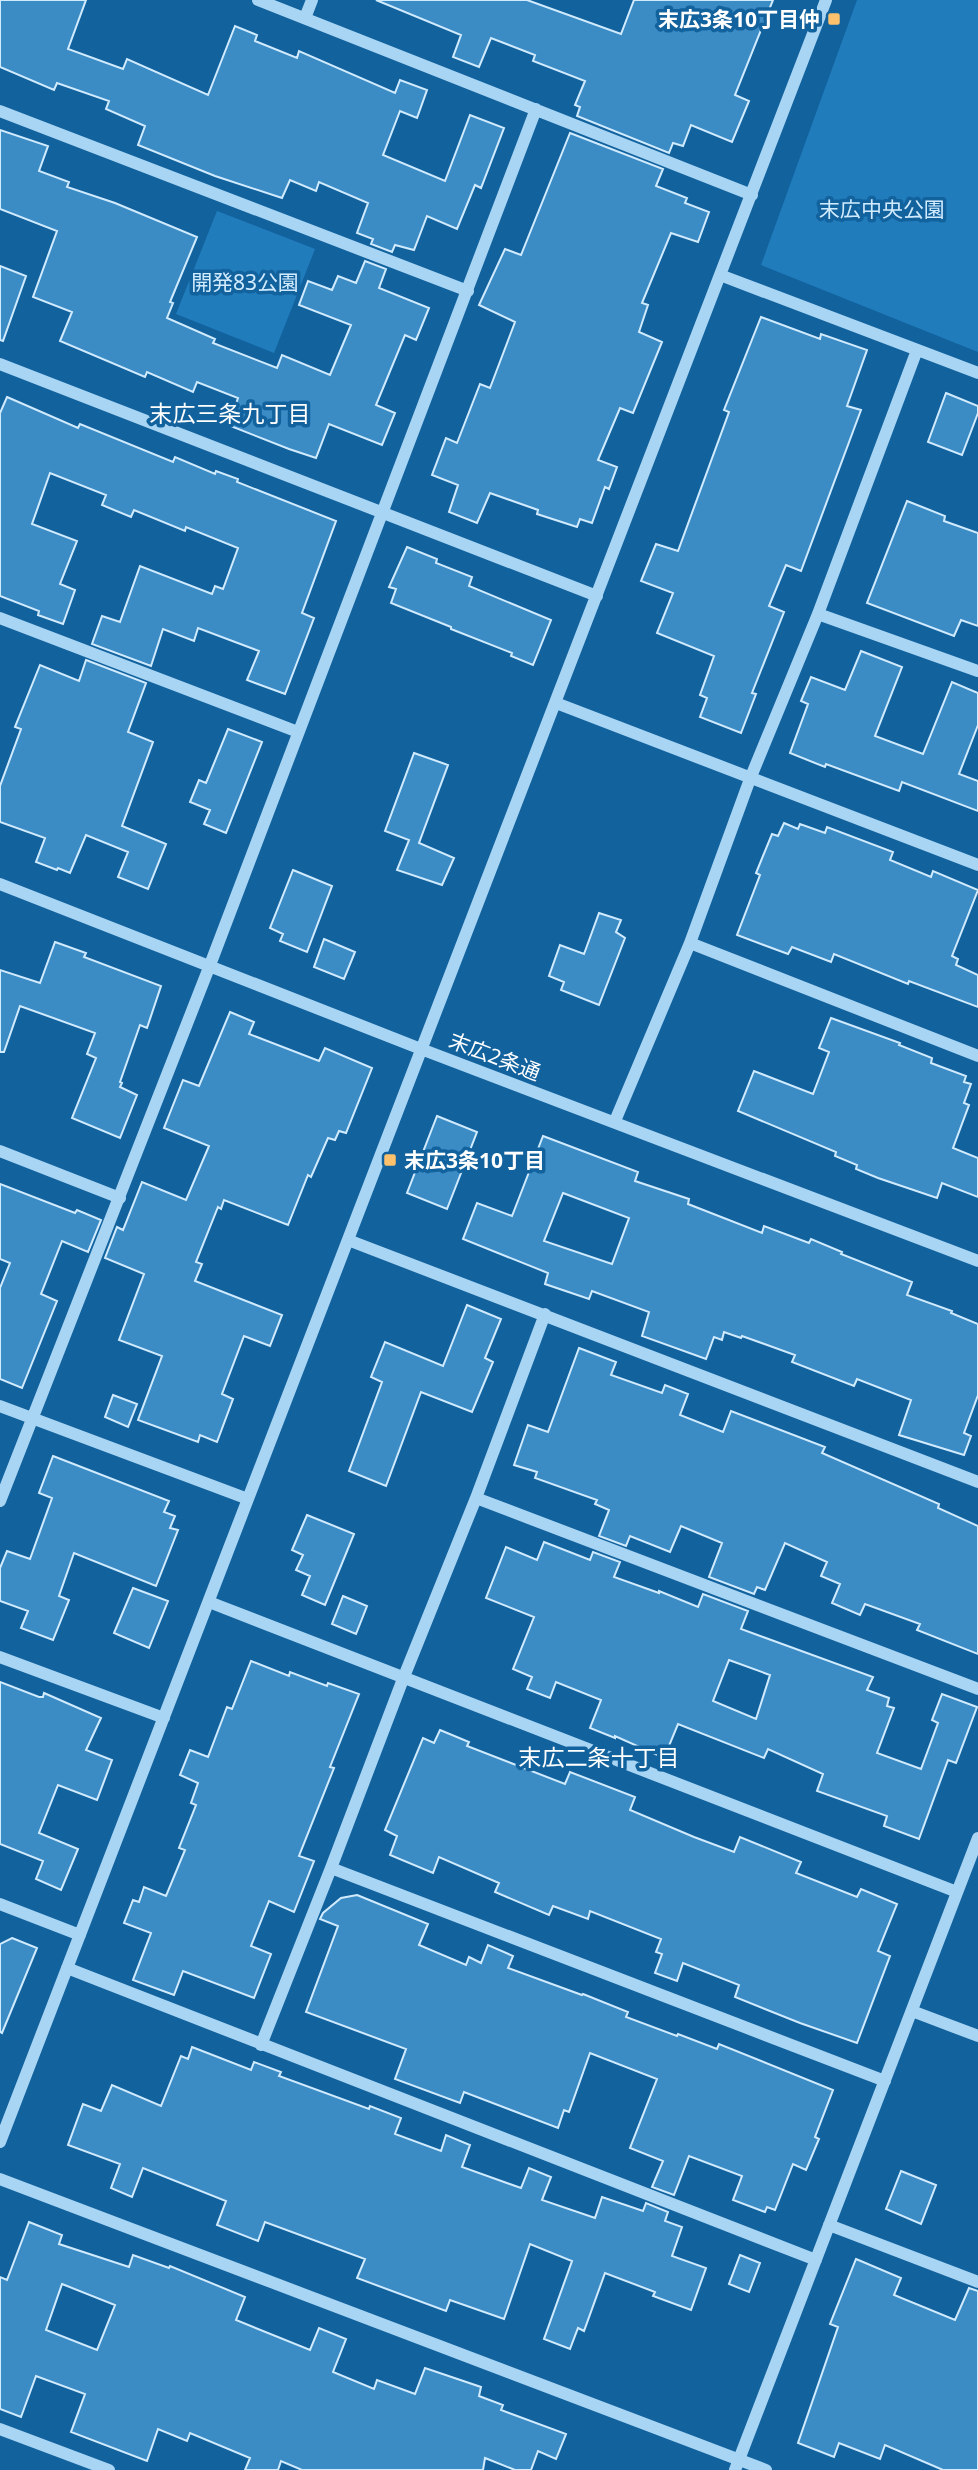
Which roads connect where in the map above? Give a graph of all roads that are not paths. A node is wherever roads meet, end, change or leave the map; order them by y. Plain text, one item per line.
1 (258, 0) edge
2 (312, 0) edge
3 (826, 0) edge
4 (305, 18) junction
5 (536, 109) junction
6 (0, 111) edge
7 (752, 195) junction
8 (720, 275) junction
9 (468, 292) junction
10 (917, 350) junction
11 (0, 364) edge
12 (978, 373) edge
13 (384, 513) junction
14 (597, 596) junction
15 (818, 614) junction
16 (0, 618) edge
17 (978, 671) edge
18 (555, 703) junction
19 (298, 732) junction
20 (750, 779) junction
21 (978, 865) edge
22 (0, 884) edge
23 (690, 943) junction
24 (210, 965) junction
25 (421, 1048) junction
26 (978, 1056) edge
27 (615, 1121) junction
28 (0, 1152) edge
29 (120, 1198) junction
30 (348, 1240) junction
31 (978, 1261) edge
32 (545, 1314) junction
33 (0, 1406) edge
34 (33, 1418) junction
35 (978, 1482) edge
36 (476, 1498) junction
37 (248, 1499) junction
38 (0, 1501) edge
39 (209, 1602) junction
40 (0, 1657) edge
41 (403, 1679) junction
42 (978, 1689) edge
43 (164, 1718) junction
44 (978, 1838) edge
45 (331, 1868) junction
46 (957, 1892) junction
47 (0, 1904) edge
48 (80, 1935) junction
49 (67, 1968) junction
50 (912, 2011) junction
51 (978, 2036) edge
52 (261, 2045) junction
53 (885, 2081) junction
54 (0, 2142) edge
55 (0, 2179) edge
56 (830, 2225) junction
57 (816, 2260) junction
58 (978, 2282) edge
59 (0, 2429) edge
60 (737, 2465) edge
61 (109, 2470) edge
62 (765, 2470) edge

1 - 4 street
2 - 4 street
3 - 7 street
4 - 5 street
5 - 7 street
5 - 9 street
6 - 9 street
7 - 8 street
8 - 10 street
8 - 14 street
9 - 13 street
10 - 12 street
10 - 15 street
11 - 13 street
13 - 14 street
13 - 19 street
14 - 18 street
15 - 17 street
15 - 20 street
16 - 19 street
18 - 20 street
18 - 25 street
19 - 24 street
20 - 21 street
20 - 23 street
22 - 24 street, 末広2条通
23 - 26 street
23 - 27 street
24 - 25 street, 末広2条通
24 - 29 street
25 - 27 street, 末広2条通
25 - 30 street
27 - 31 street, 末広2条通
28 - 29 street
29 - 34 street
30 - 32 street
30 - 37 street
32 - 35 street
32 - 36 street
33 - 34 street
34 - 37 street
34 - 38 street
36 - 41 street
36 - 42 street
37 - 39 street
39 - 41 street
39 - 43 street
40 - 43 street
41 - 45 street
41 - 46 street
43 - 48 street
44 - 46 street
45 - 52 street
45 - 53 street
46 - 50 street
47 - 48 street
48 - 49 street
49 - 52 street
49 - 54 street
50 - 51 street
50 - 53 street
52 - 57 street
53 - 56 street
55 - 60 street
56 - 57 street
56 - 58 street
57 - 60 street
59 - 61 street
60 - 62 street

